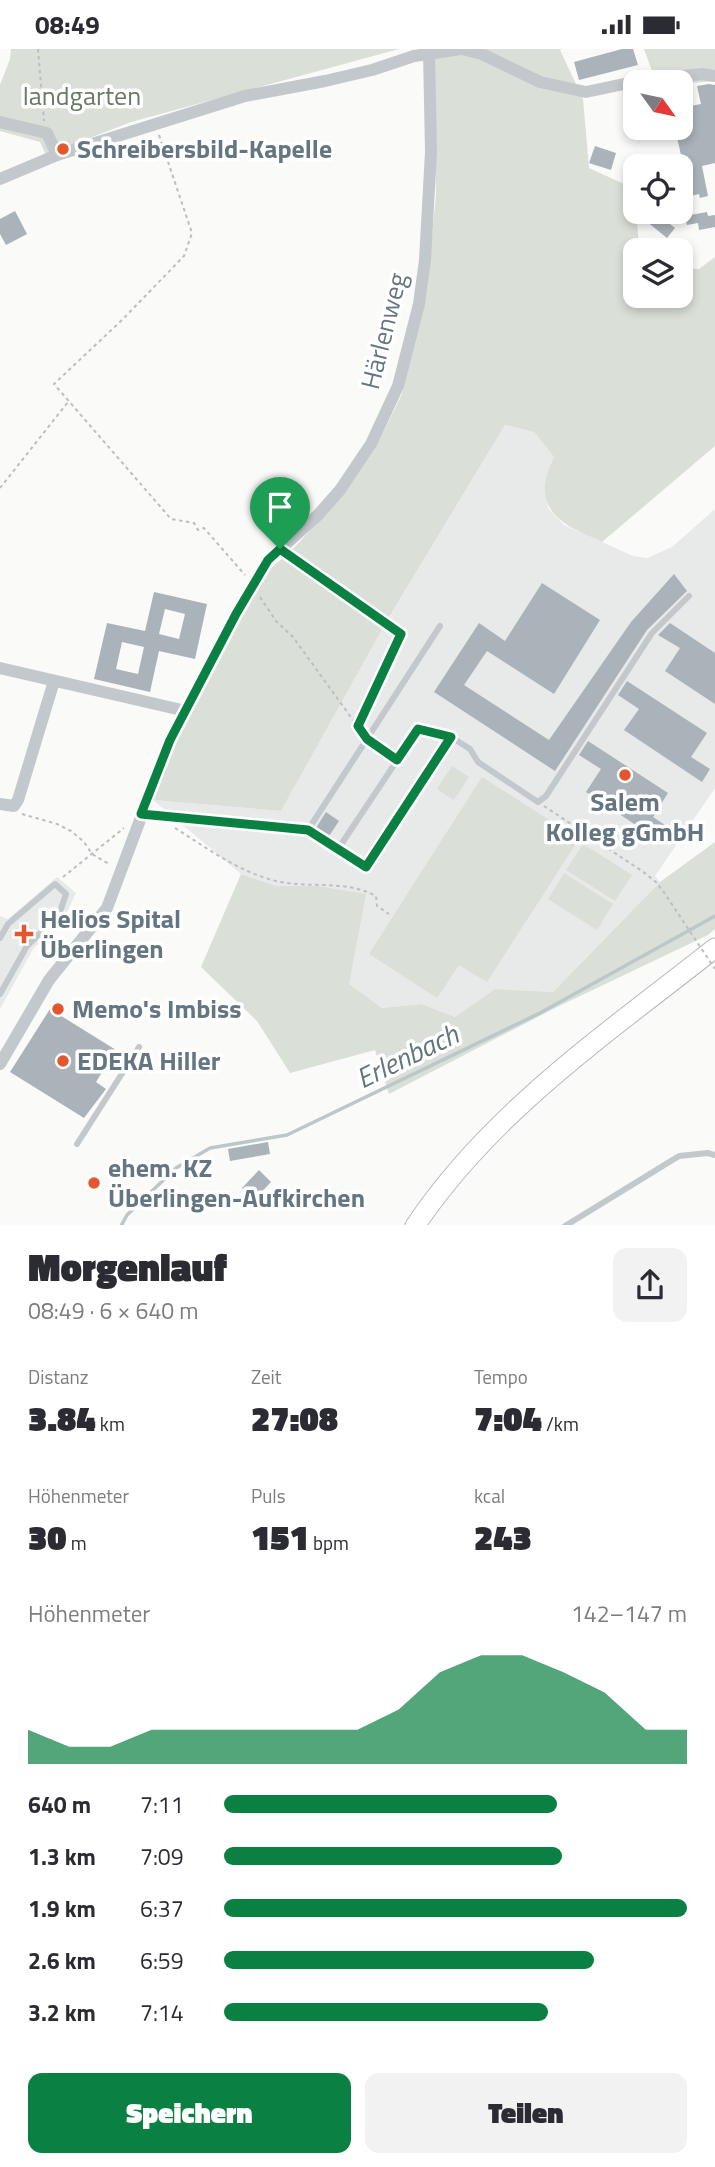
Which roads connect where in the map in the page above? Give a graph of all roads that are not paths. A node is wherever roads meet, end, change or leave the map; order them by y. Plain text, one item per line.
1 (461, 49) edge
2 (429, 53) junction
3 (715, 76) edge
4 (0, 123) edge
5 (57, 155) junction
6 (0, 179) edge
7 (689, 596) dead end
8 (440, 626) dead end
9 (0, 668) edge
10 (54, 681) junction
11 (186, 711) junction
12 (451, 737) junction
13 (0, 804) edge
14 (141, 814) junction
15 (308, 830) junction
16 (338, 849) junction
17 (0, 938) edge
18 (715, 948) edge
19 (0, 994) edge
20 (139, 1047) dead end
21 (0, 1065) edge
22 (77, 1144) dead end
23 (715, 1155) edge
24 (416, 1225) edge
25 (567, 1225) edge

1 - 2 street
1 - 3 street
2 - 5 street
2 - 11 street, Härlenweg
4 - 5 street
5 - 6 street
7 - 12 lane
8 - 15 lane
9 - 10 street
10 - 11 street
10 - 13 street
11 - 14 street, Härlenweg
12 - 16 lane
12 - 16 lane
14 - 15 lane
14 - 21 street, Härlenweg
15 - 16 lane
17 - 19 lane
18 - 24 main road
20 - 22 lane
23 - 25 lane

